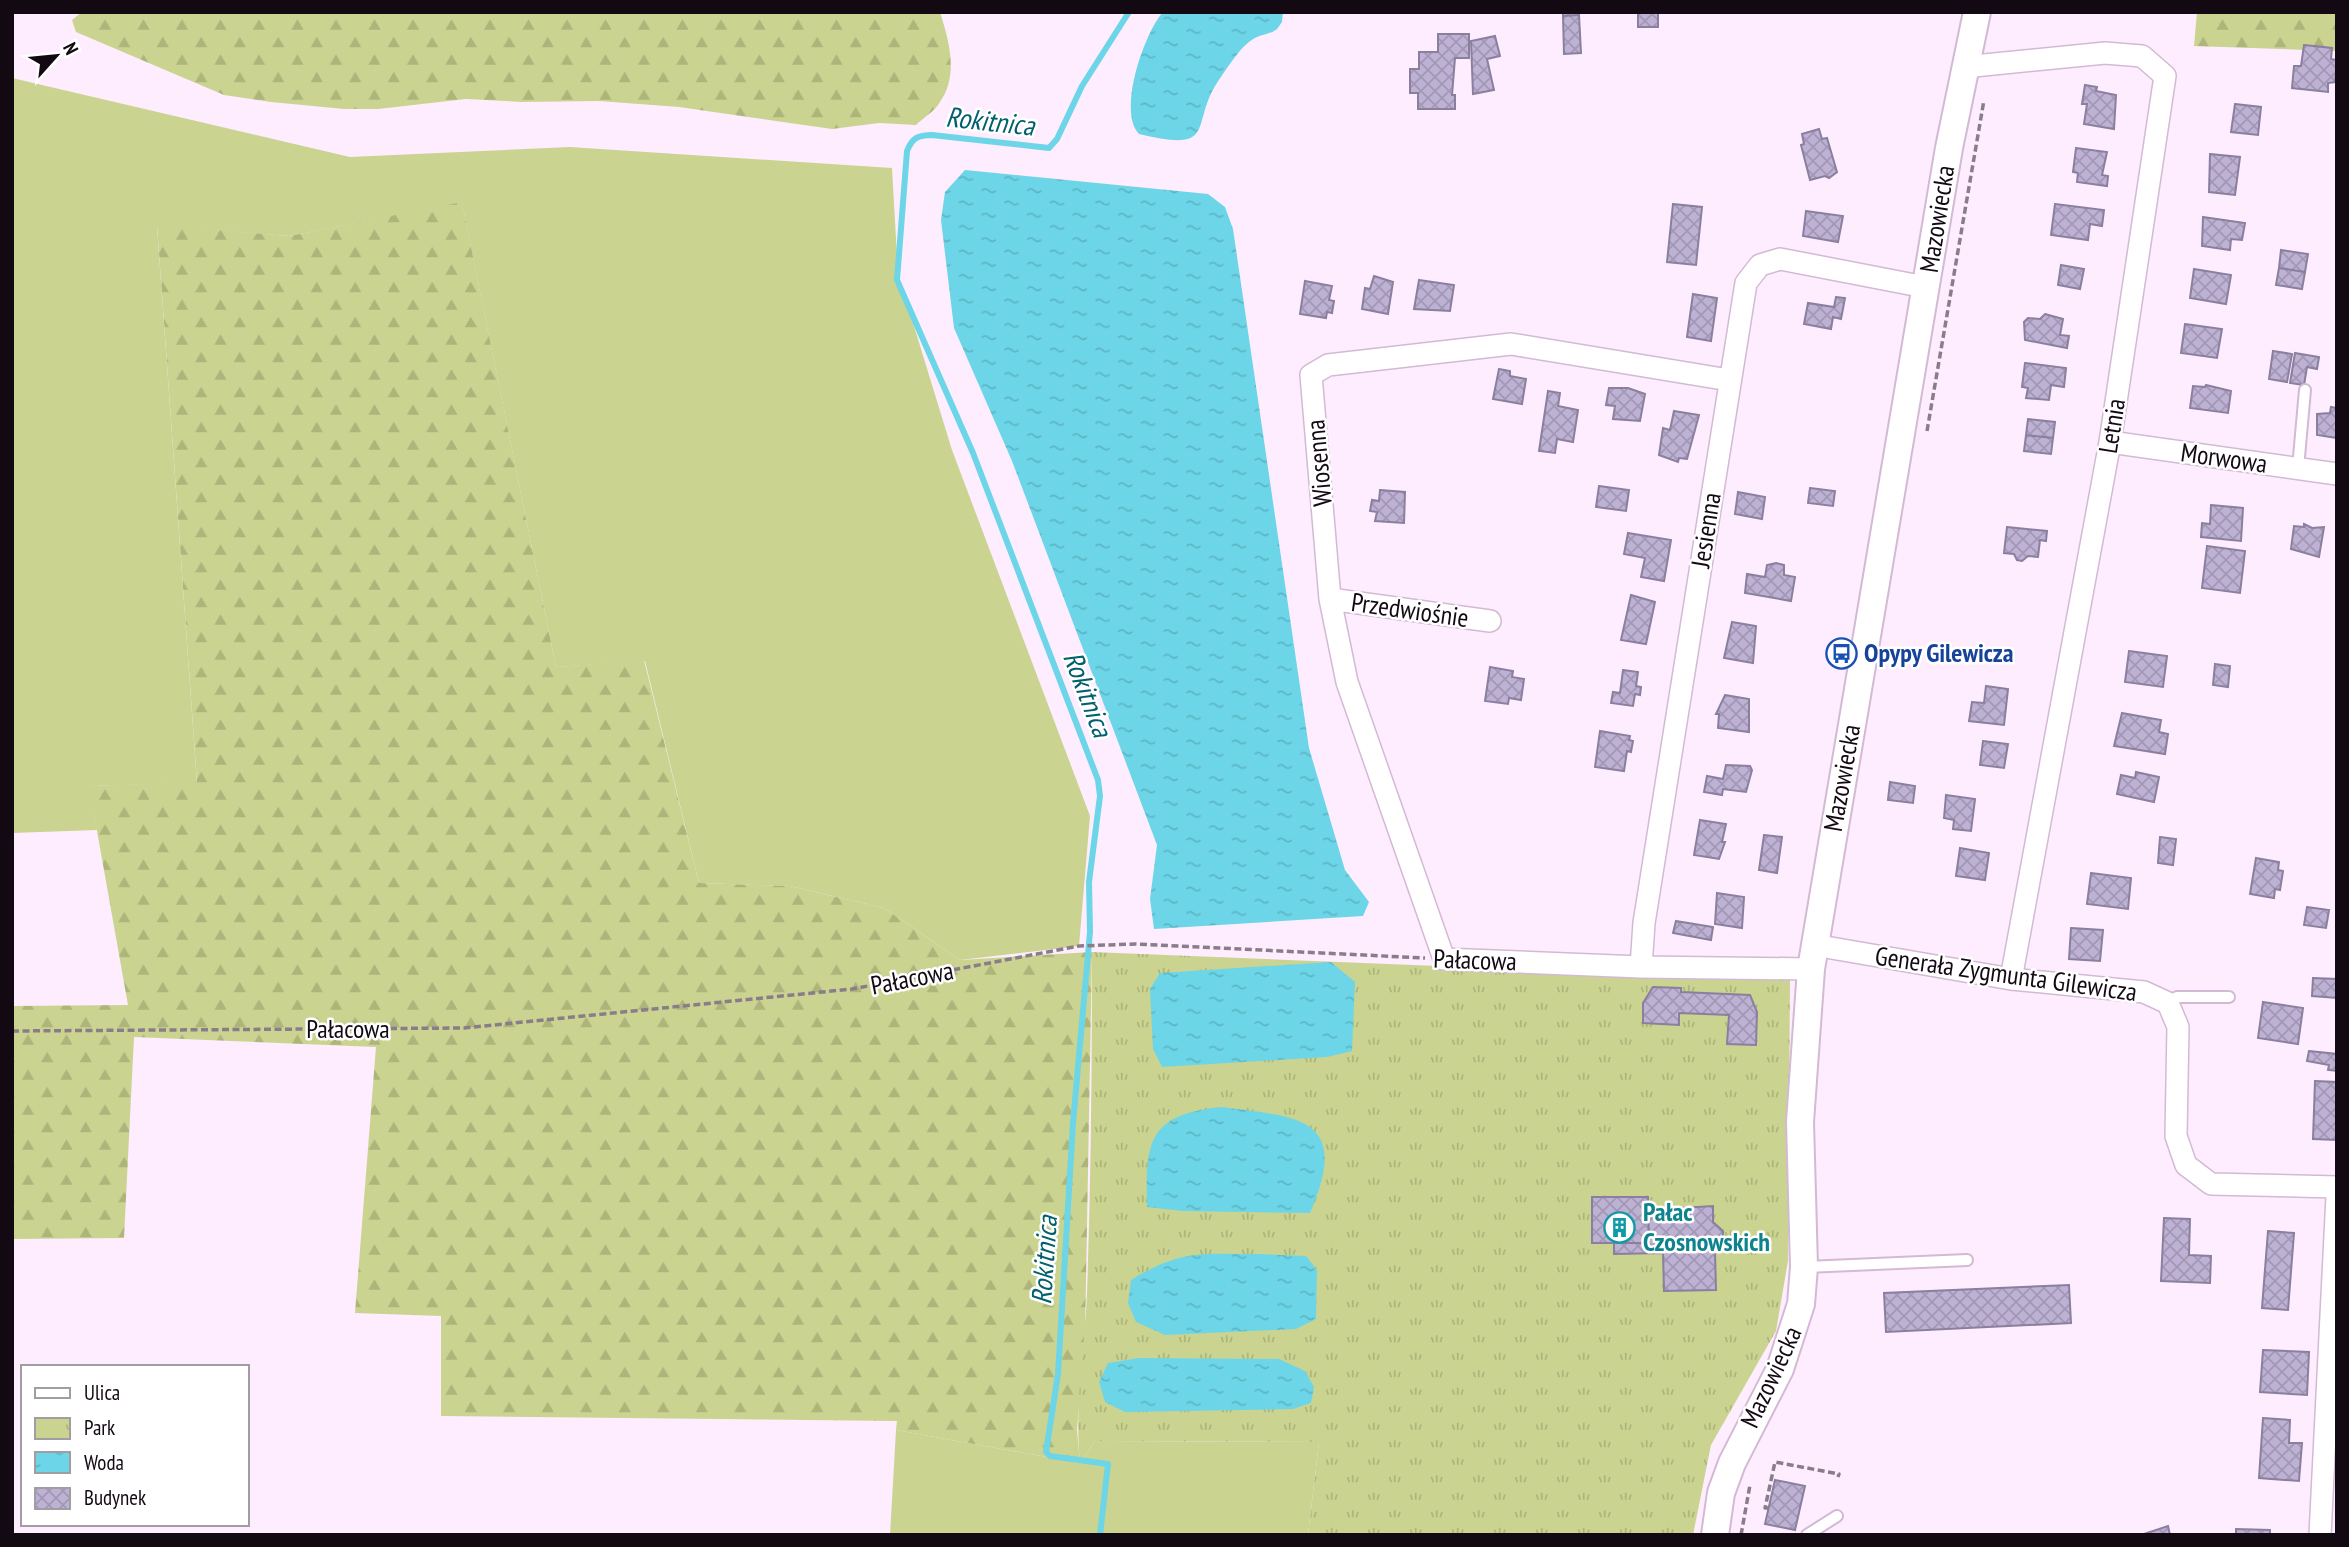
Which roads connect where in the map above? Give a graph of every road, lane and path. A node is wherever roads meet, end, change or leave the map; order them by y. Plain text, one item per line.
1 (1977, 12) edge
2 (1964, 67) junction
3 (1925, 288) junction
4 (1729, 380) junction
5 (2305, 390) dead end
6 (2110, 442) junction
7 (2298, 468) junction
8 (2337, 474) edge
9 (1330, 599) junction
10 (1490, 621) dead end
11 (1812, 957) junction
12 (1444, 959) junction
13 (1641, 967) junction
14 (2011, 979) junction
15 (2229, 996) dead end
16 (2168, 1003) junction
17 (12, 1031) edge
18 (2337, 1187) edge
19 (2337, 1196) edge
20 (1967, 1260) dead end
21 (1804, 1267) junction
22 (1838, 1477) dead end
23 (1769, 1508) dead end
24 (1837, 1516) dead end
25 (1715, 1535) edge
26 (1807, 1535) edge
27 (2320, 1535) edge

1 - 2 street, Mazowiecka
2 - 3 street, Mazowiecka
2 - 6 street, Letnia
3 - 4 street, Jesienna
3 - 11 street, Mazowiecka
4 - 9 street, Wiosenna
4 - 13 street, Jesienna
5 - 7 lane
6 - 7 street, Morwowa
6 - 14 street, Letnia
7 - 8 street, Morwowa
9 - 10 street, Przedwiośnie
9 - 12 street, Wiosenna
11 - 13 street, Pałacowa
11 - 14 street, Generała Zygmunta Gilewicza
11 - 21 street, Mazowiecka
12 - 13 street, Pałacowa
12 - 17 path, Pałacowa
14 - 16 street, Generała Zygmunta Gilewicza
15 - 16 lane
16 - 18 street, Generała Zygmunta Gilewicza
19 - 27 street
20 - 21 lane
21 - 25 street, Mazowiecka
22 - 23 path
24 - 26 lane

